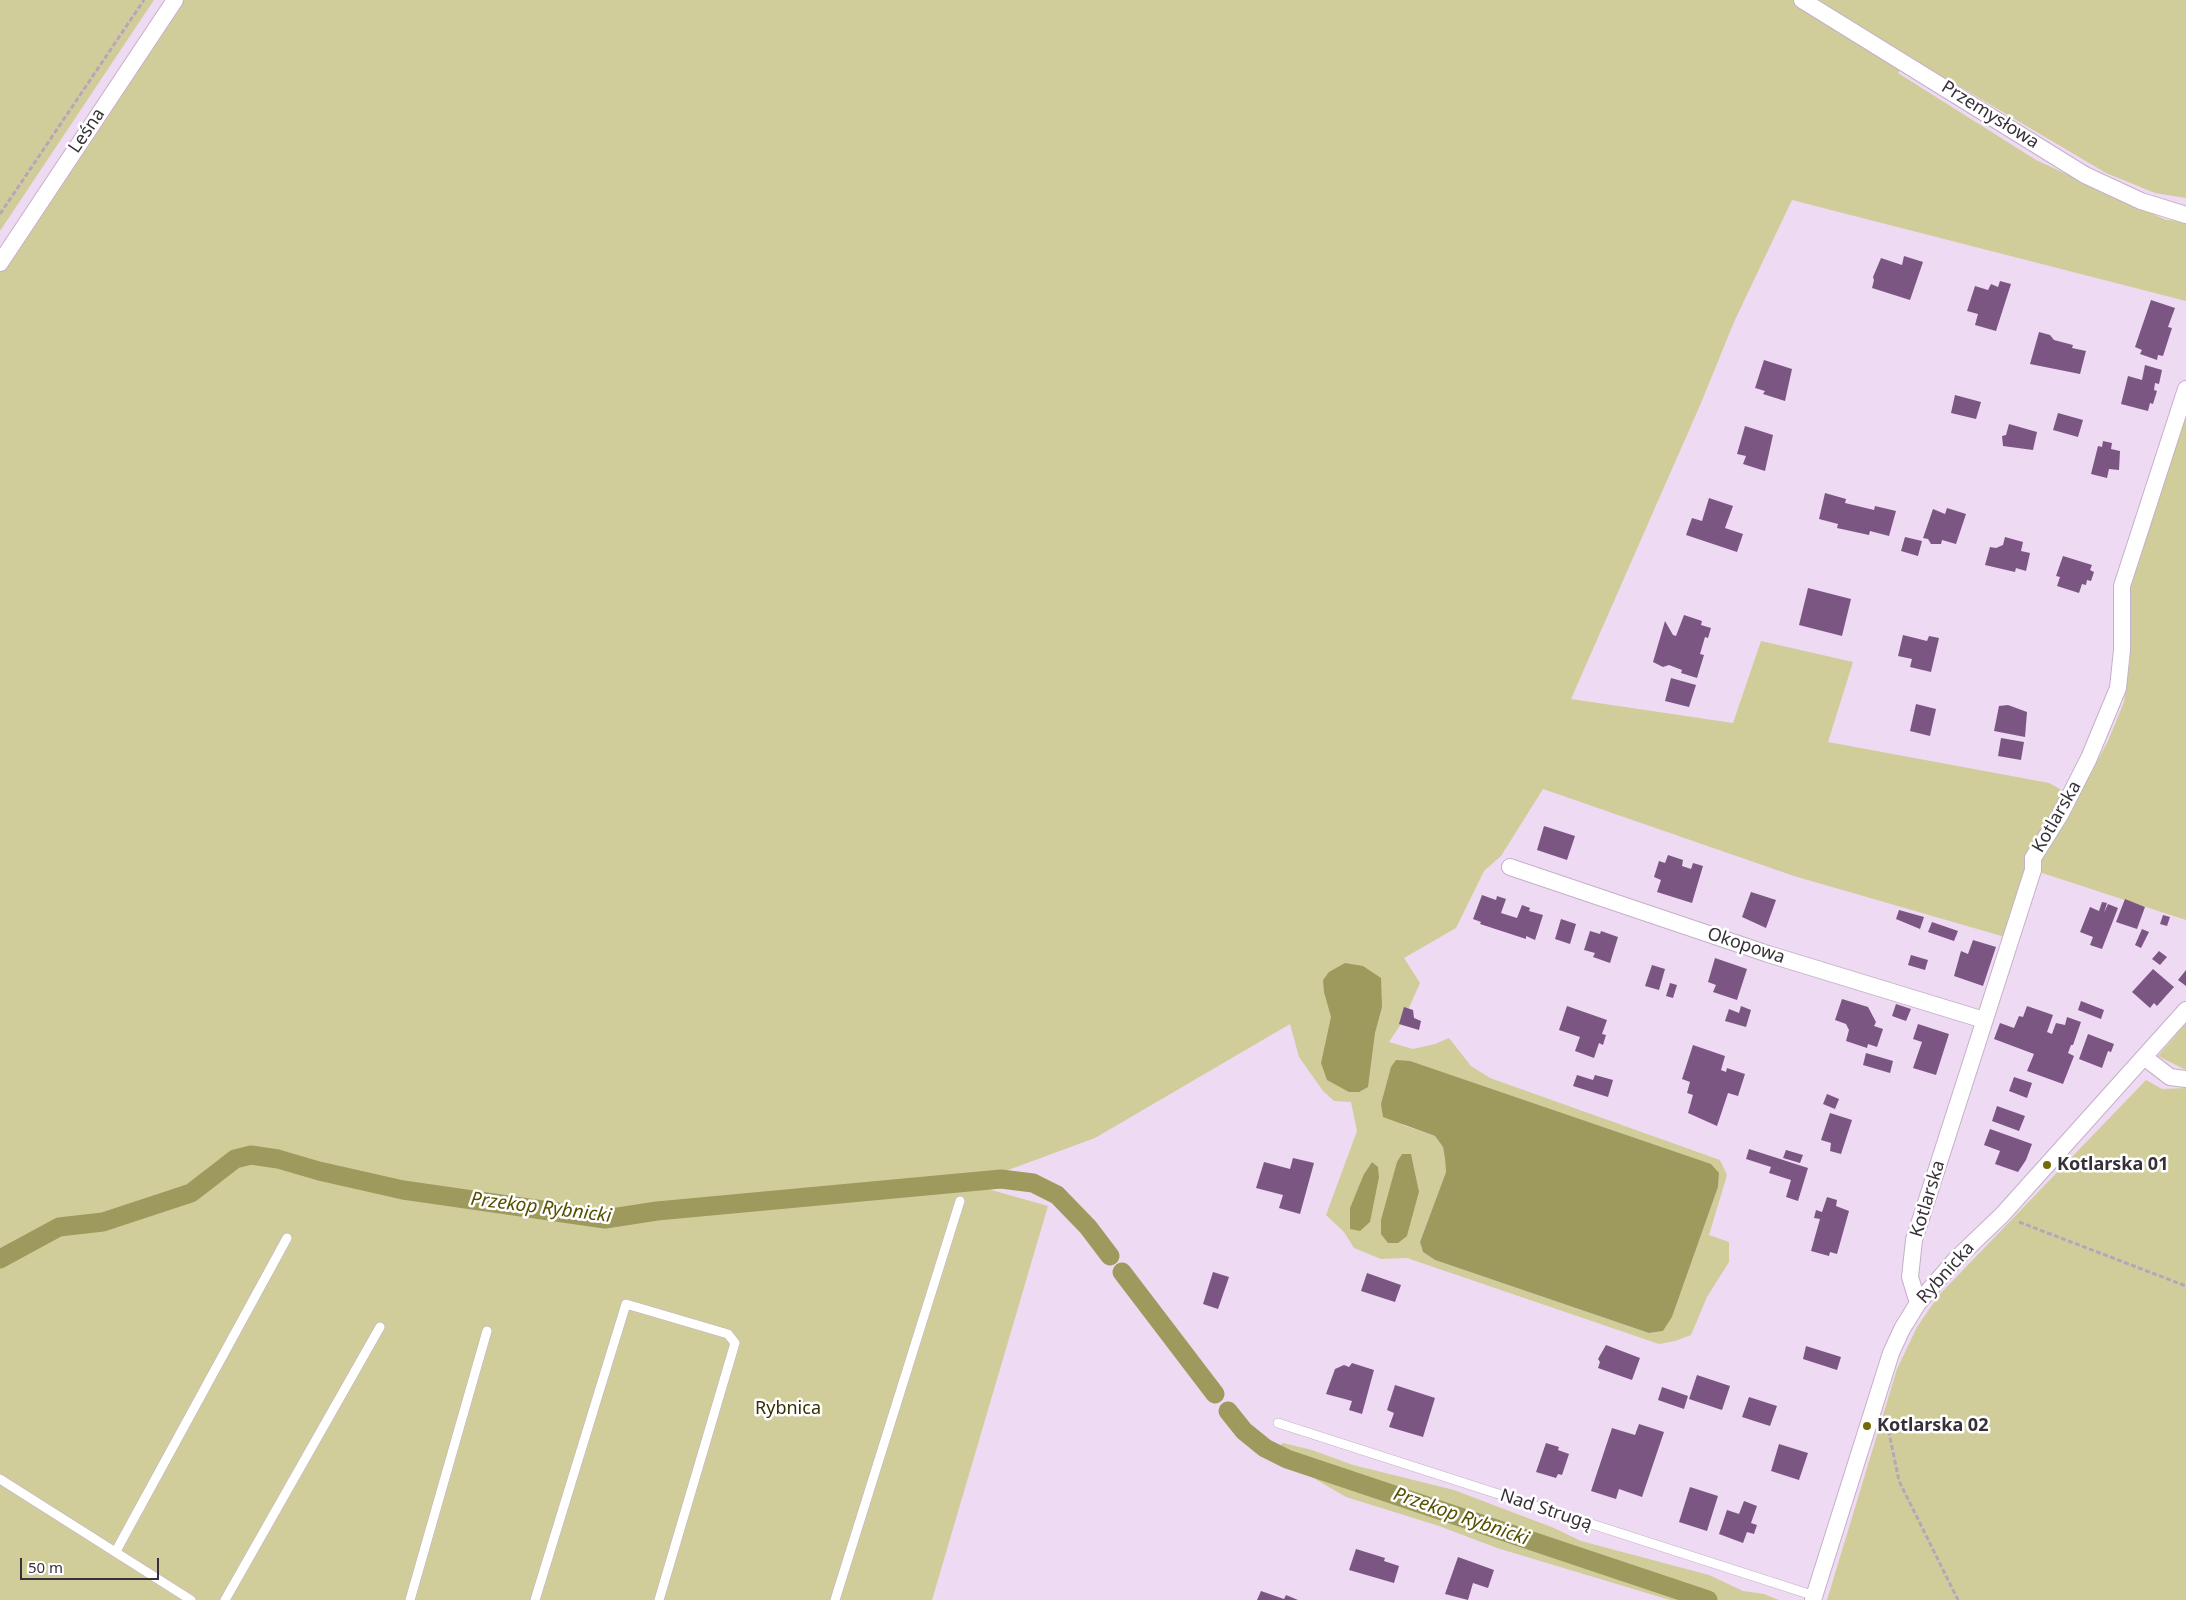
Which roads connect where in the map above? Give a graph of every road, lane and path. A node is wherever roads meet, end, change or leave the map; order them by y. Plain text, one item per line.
1 (144, 0) edge
2 (175, 0) edge
3 (1802, 0) edge
4 (0, 214) edge
5 (2186, 215) edge
6 (0, 264) edge
7 (2186, 389) edge
8 (1510, 867) dead end
9 (2186, 1010) edge
10 (1984, 1020) junction
11 (2144, 1057) junction
12 (2186, 1079) edge
13 (960, 1202) dead end
14 (2002, 1215) junction
15 (287, 1238) dead end
16 (2186, 1286) edge
17 (1918, 1302) junction
18 (380, 1327) dead end
19 (488, 1331) dead end
20 (1886, 1415) dead end
21 (1278, 1423) dead end
22 (0, 1479) edge
23 (116, 1551) junction
24 (1814, 1598) edge
25 (191, 1600) edge
26 (225, 1600) edge
27 (410, 1600) edge
28 (535, 1600) edge
29 (660, 1600) edge
30 (835, 1600) edge
31 (1958, 1600) edge

1 - 4 path
2 - 6 street, Leśna
3 - 5 street, Przemysłowa
7 - 10 street, Kotlarska
8 - 10 street, Okopowa
9 - 11 street, Rybnicka
10 - 17 street, Kotlarska
11 - 12 street
11 - 14 street, Rybnicka
13 - 30 lane
14 - 16 path
14 - 17 street, Rybnicka
15 - 23 lane
17 - 24 street, Rybnicka
18 - 26 lane
19 - 27 lane
20 - 31 path
21 - 24 lane, Nad Strugą
22 - 23 lane
23 - 25 lane
28 - 29 lane

